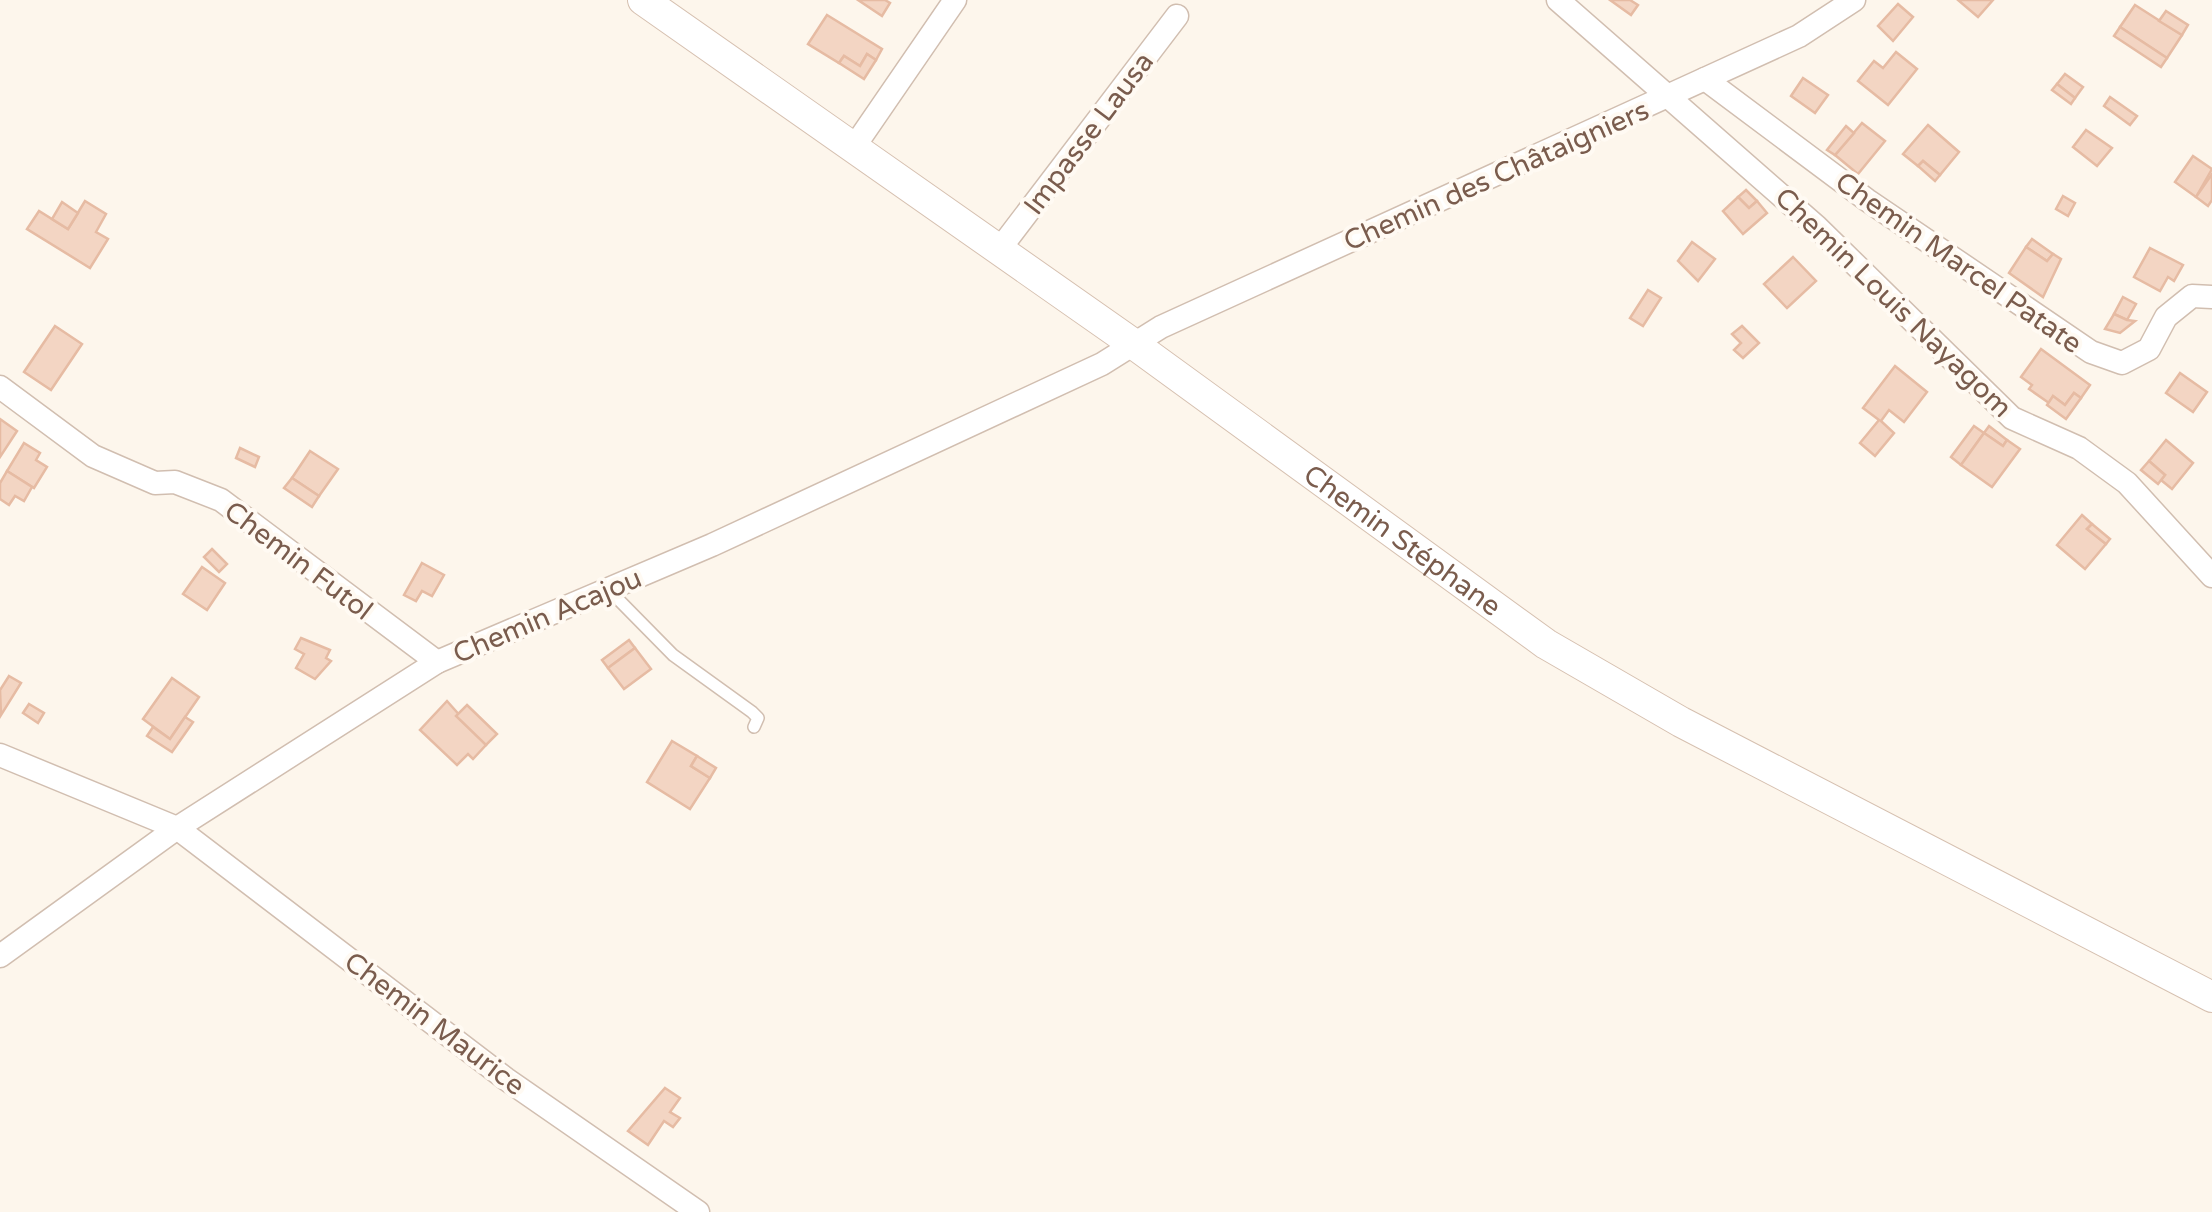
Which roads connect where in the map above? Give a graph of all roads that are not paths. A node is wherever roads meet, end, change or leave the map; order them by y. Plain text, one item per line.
1 (643, 0) edge
2 (955, 0) edge
3 (1558, 0) edge
4 (1854, 0) edge
5 (1177, 16) dead end
6 (1705, 80) junction
7 (1671, 95) junction
8 (854, 147) junction
9 (999, 250) junction
10 (2212, 296) edge
11 (1136, 345) junction
12 (0, 387) edge
13 (2212, 576) edge
14 (608, 589) junction
15 (437, 662) junction
16 (754, 726) dead end
17 (0, 755) edge
18 (177, 828) junction
19 (0, 956) edge
20 (2212, 996) edge
21 (698, 1212) edge

1 - 8 main road, Chemin Stéphane
2 - 8 street
3 - 7 street, Chemin Louis Nayagom
4 - 6 street, Chemin des Châtaigniers
5 - 9 street, Impasse Lausa
6 - 7 street, Chemin des Châtaigniers
6 - 10 street, Chemin Marcel Patate
7 - 11 street, Chemin des Châtaigniers
7 - 13 street, Chemin Louis Nayagom
8 - 9 main road, Chemin Stéphane
9 - 11 main road, Chemin Stéphane
11 - 14 street, Chemin Acajou
11 - 20 main road, Chemin Stéphane
12 - 15 street, Chemin Futol
14 - 15 street, Chemin Acajou
14 - 16 lane
15 - 18 street, Chemin Acajou
17 - 18 street, Chemin Maurice
18 - 19 street, Chemin Acajou
18 - 21 street, Chemin Maurice

